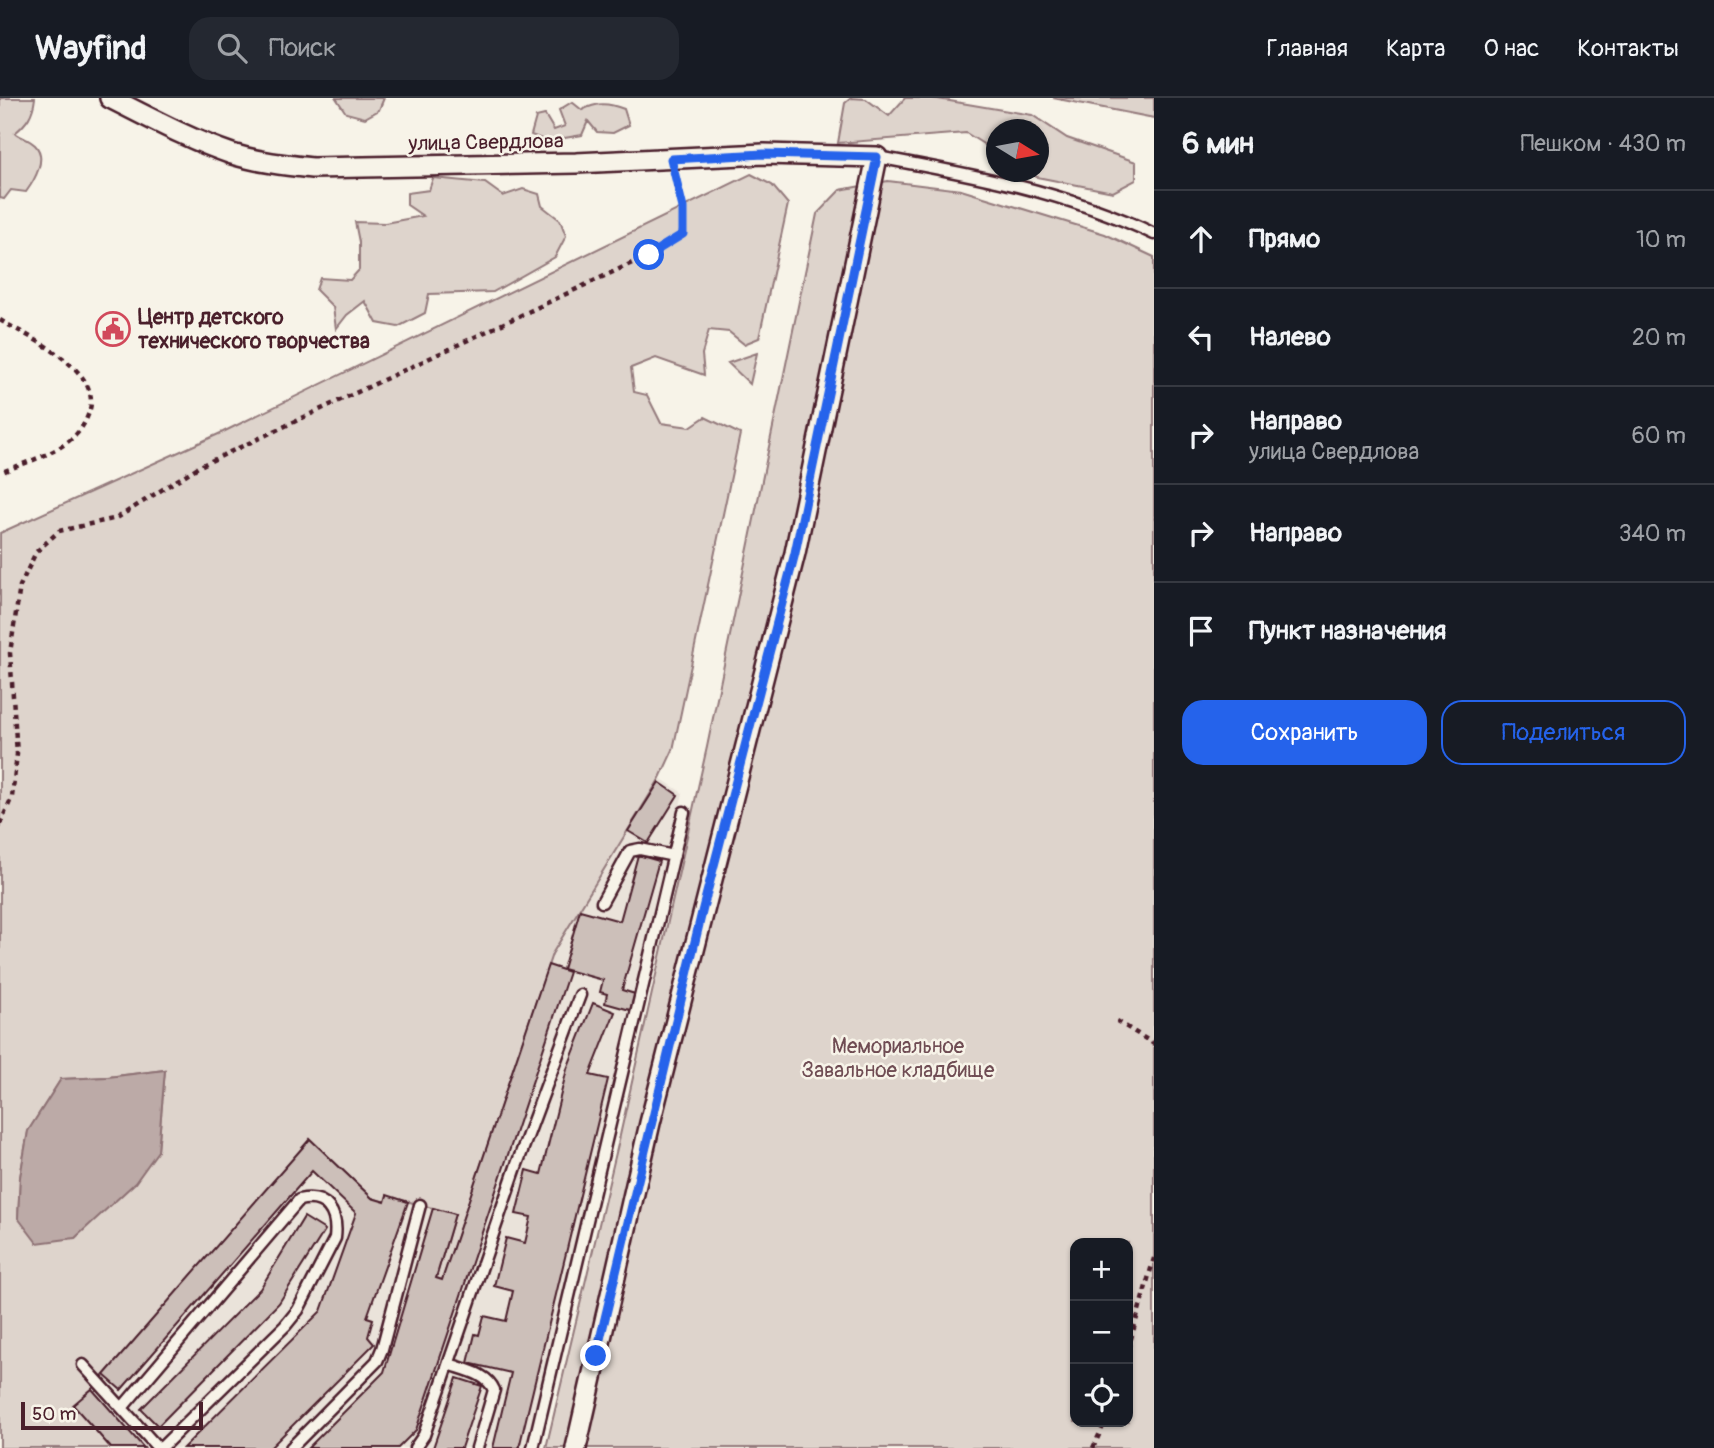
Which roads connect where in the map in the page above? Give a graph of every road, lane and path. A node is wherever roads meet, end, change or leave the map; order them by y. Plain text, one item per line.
1 (110, 98) edge
2 (877, 157) junction
3 (671, 159) junction
4 (1154, 234) edge
5 (0, 320) edge
6 (0, 474) edge
7 (684, 813) dead end
8 (0, 824) edge
9 (674, 856) junction
10 (602, 902) dead end
11 (580, 995) dead end
12 (1116, 1021) dead end
13 (1154, 1044) edge
14 (419, 1205) dead end
15 (1154, 1258) edge
16 (1133, 1332) edge
17 (449, 1364) junction
18 (83, 1365) dead end
19 (122, 1408) junction
20 (1103, 1427) edge
21 (159, 1448) edge
22 (291, 1448) edge
23 (415, 1448) edge
24 (477, 1448) edge
25 (533, 1448) edge
26 (576, 1448) edge
27 (1093, 1448) edge

1 - 3 street, улица Свердлова
2 - 3 street, улица Свердлова
2 - 4 lane
2 - 26 street
3 - 8 path
5 - 6 path
7 - 9 lane
9 - 10 lane
9 - 25 lane
11 - 17 lane
12 - 13 path
14 - 22 lane
15 - 16 path
17 - 23 lane
17 - 24 lane
18 - 19 lane
19 - 21 lane
19 - 21 lane
20 - 27 path

